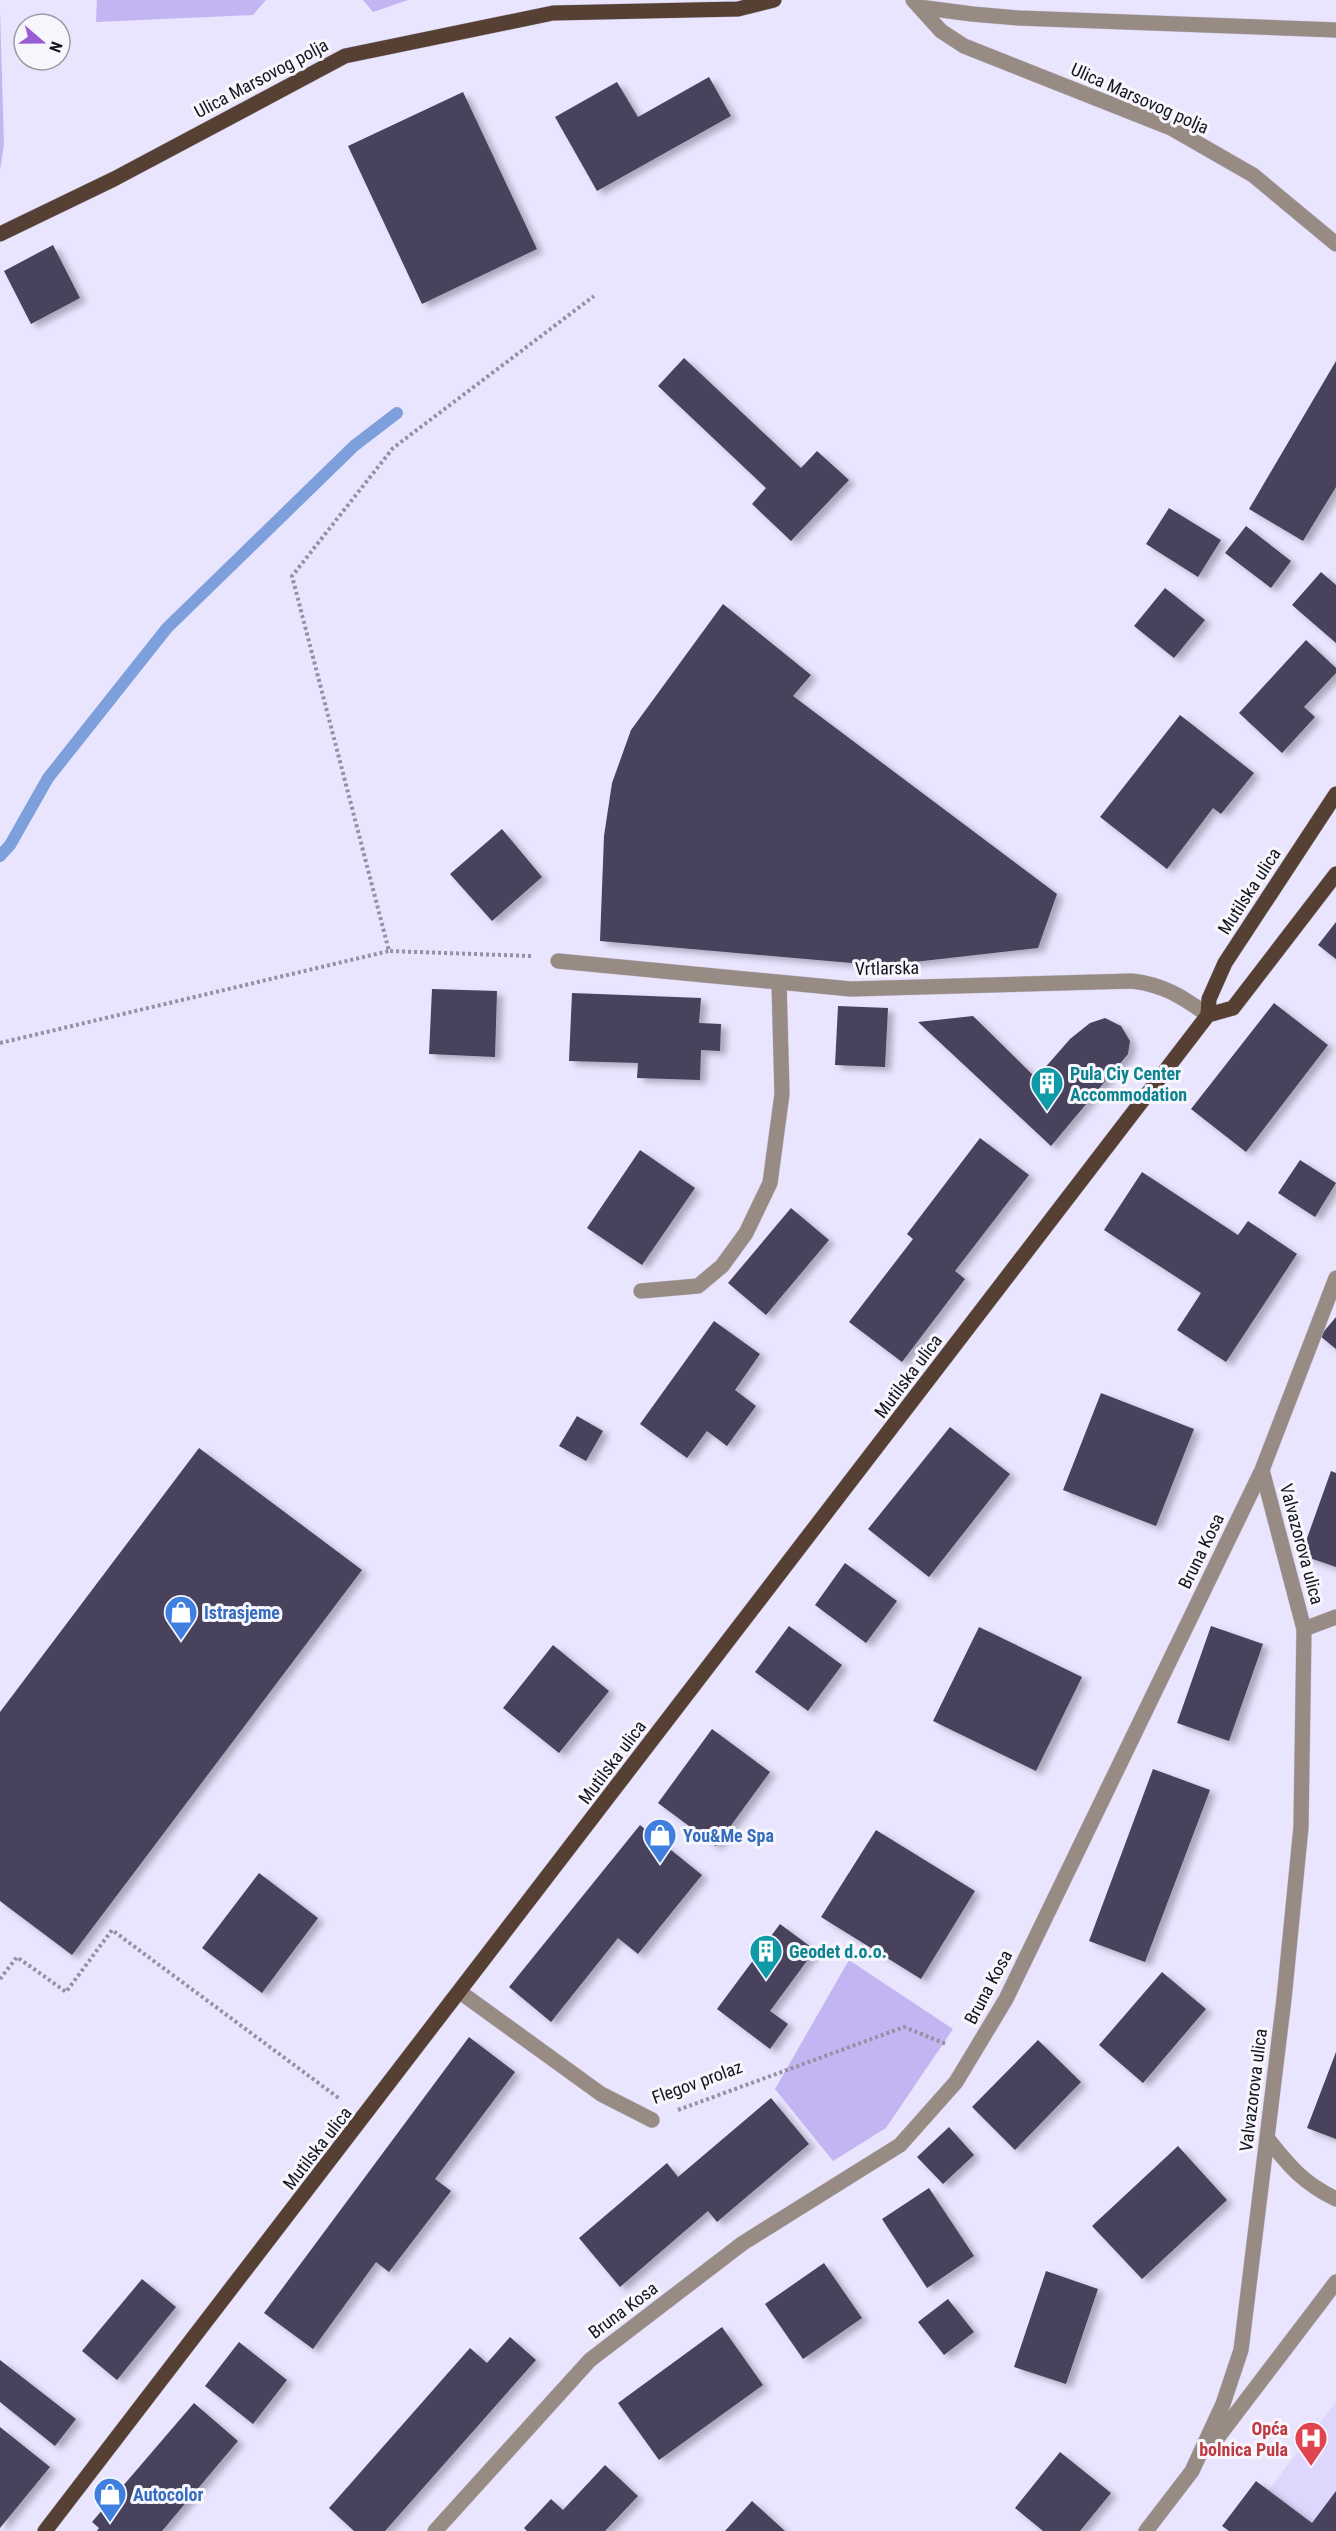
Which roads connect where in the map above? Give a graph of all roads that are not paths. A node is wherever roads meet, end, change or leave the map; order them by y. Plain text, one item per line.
1 (774, 0) edge
2 (916, 3) edge
3 (1336, 30) edge
4 (0, 234) edge
5 (1336, 244) edge
6 (1336, 794) edge
7 (1336, 874) edge
8 (558, 961) road end
9 (779, 982) junction
10 (1208, 1015) junction
11 (1336, 1278) edge
12 (641, 1291) dead end
13 (1262, 1470) junction
14 (1336, 1617) edge
15 (1304, 1629) junction
16 (460, 1992) junction
17 (652, 2120) road end
18 (1267, 2138) junction
19 (1336, 2199) edge
20 (1336, 2282) edge
21 (1192, 2471) junction
22 (45, 2531) edge
23 (435, 2531) edge
24 (1146, 2531) edge

1 - 4 main road, Ulica Marsovog polja
2 - 3 street, Ulica Marsovog polja
2 - 5 street, Ulica Marsovog polja
6 - 10 main road, Mutilska ulica
7 - 10 main road
8 - 9 street, Vrtlarska
9 - 10 street, Vrtlarska
9 - 12 street
10 - 16 main road, Mutilska ulica
11 - 13 street, Bruna Kosa
13 - 15 street, Valvazorova ulica
13 - 23 street, Bruna Kosa
14 - 15 street, Valvazorova ulica
15 - 18 street, Valvazorova ulica
16 - 17 street, Flegov prolaz
16 - 22 main road, Mutilska ulica
18 - 19 street
18 - 21 street, Valvazorova ulica
20 - 21 street
21 - 24 street, Valvazorova ulica

